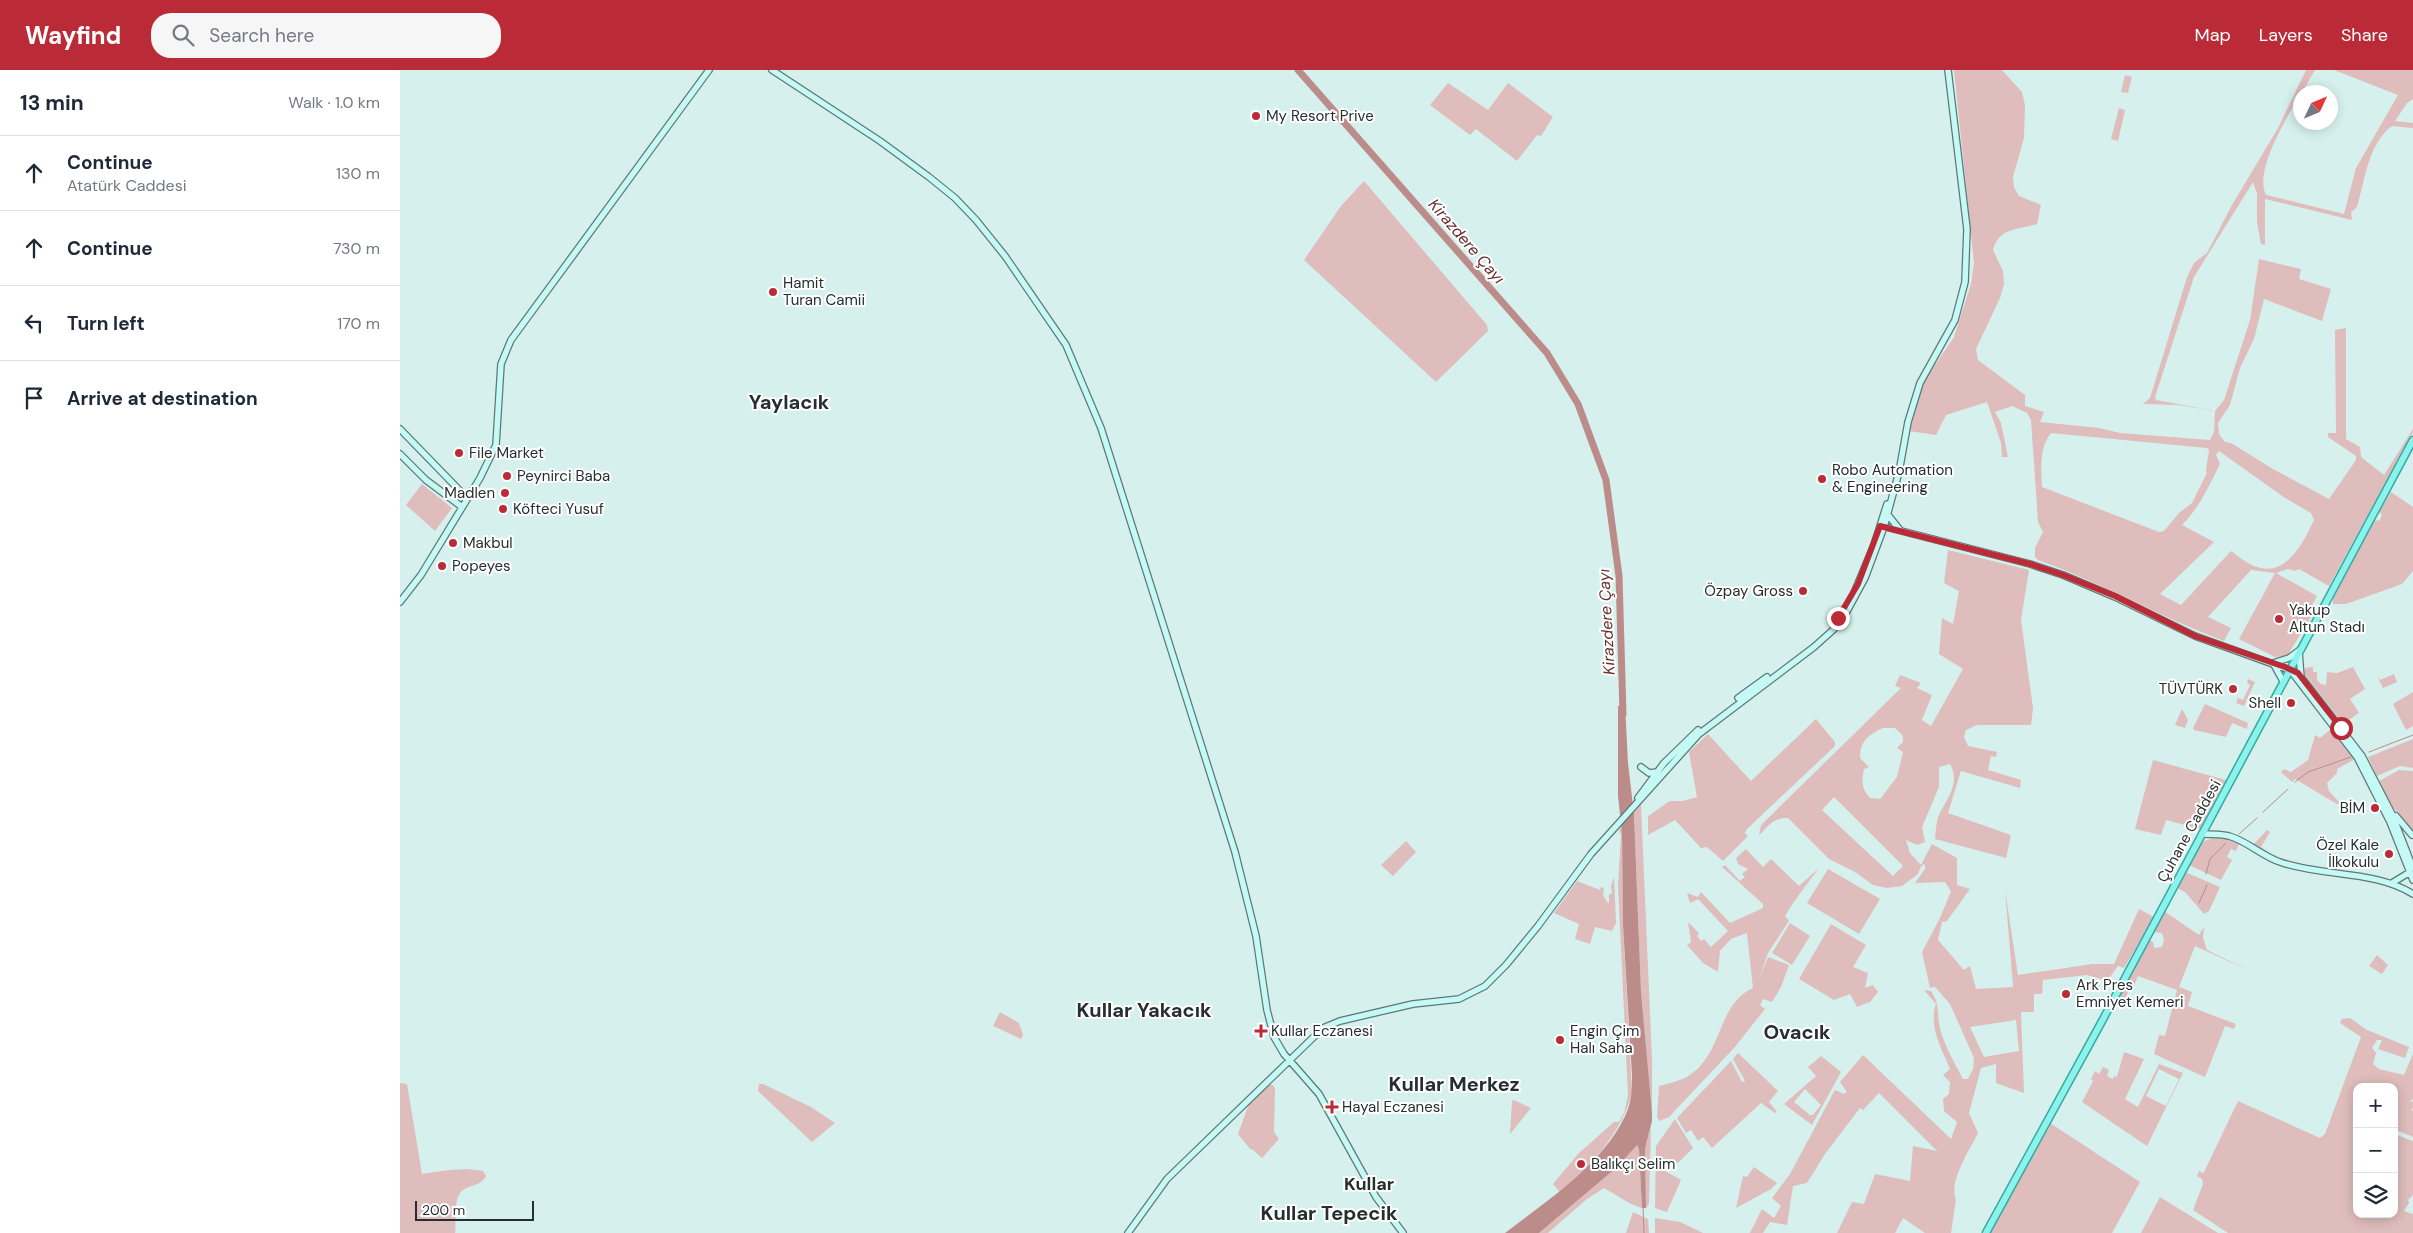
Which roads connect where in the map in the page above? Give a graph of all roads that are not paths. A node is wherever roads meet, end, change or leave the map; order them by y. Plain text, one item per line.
1 (709, 70) edge
2 (772, 70) edge
3 (1947, 70) edge
4 (400, 429) edge
5 (2413, 440) edge
6 (400, 454) edge
7 (467, 498) junction
8 (462, 507) junction
9 (1888, 515) junction
10 (1882, 526) junction
11 (1902, 532) junction
12 (1879, 541) junction
13 (400, 602) edge
14 (2299, 651) junction
15 (2273, 663) junction
16 (2290, 669) junction
17 (2301, 677) junction
18 (2283, 681) junction
19 (1640, 767) dead end
20 (1657, 772) junction
21 (1639, 799) junction
22 (2389, 808) junction
23 (2397, 832) junction
24 (2202, 834) junction
25 (2412, 836) edge
26 (2412, 870) edge
27 (2413, 880) edge
28 (2392, 883) junction
29 (2413, 894) edge
30 (1290, 1060) junction
31 (1128, 1233) edge
32 (1403, 1233) edge
33 (1986, 1233) edge

1 - 7 main road
2 - 30 main road
3 - 9 main road
3 - 10 main road
4 - 7 main road
5 - 14 main road, Çuhane Caddesi
6 - 8 main road
7 - 8 main road
8 - 13 main road
9 - 10 main road
9 - 11 main road
10 - 11 main road
10 - 12 main road
10 - 20 main road
11 - 12 main road
11 - 15 main road
12 - 21 main road
14 - 15 main road
14 - 16 main road, Çuhane Caddesi
14 - 17 main road
15 - 16 main road
15 - 18 main road
16 - 17 main road
16 - 18 main road, Çuhane Caddesi
16 - 23 main road
17 - 22 main road
18 - 24 main road, Çuhane Caddesi
19 - 20 main road
20 - 21 main road
21 - 30 main road
22 - 23 main road
22 - 25 main road
23 - 25 main road
23 - 26 main road
24 - 28 main road
24 - 33 main road, Çuhane Caddesi
26 - 27 main road
26 - 28 main road
28 - 29 main road
30 - 31 main road
30 - 32 main road

